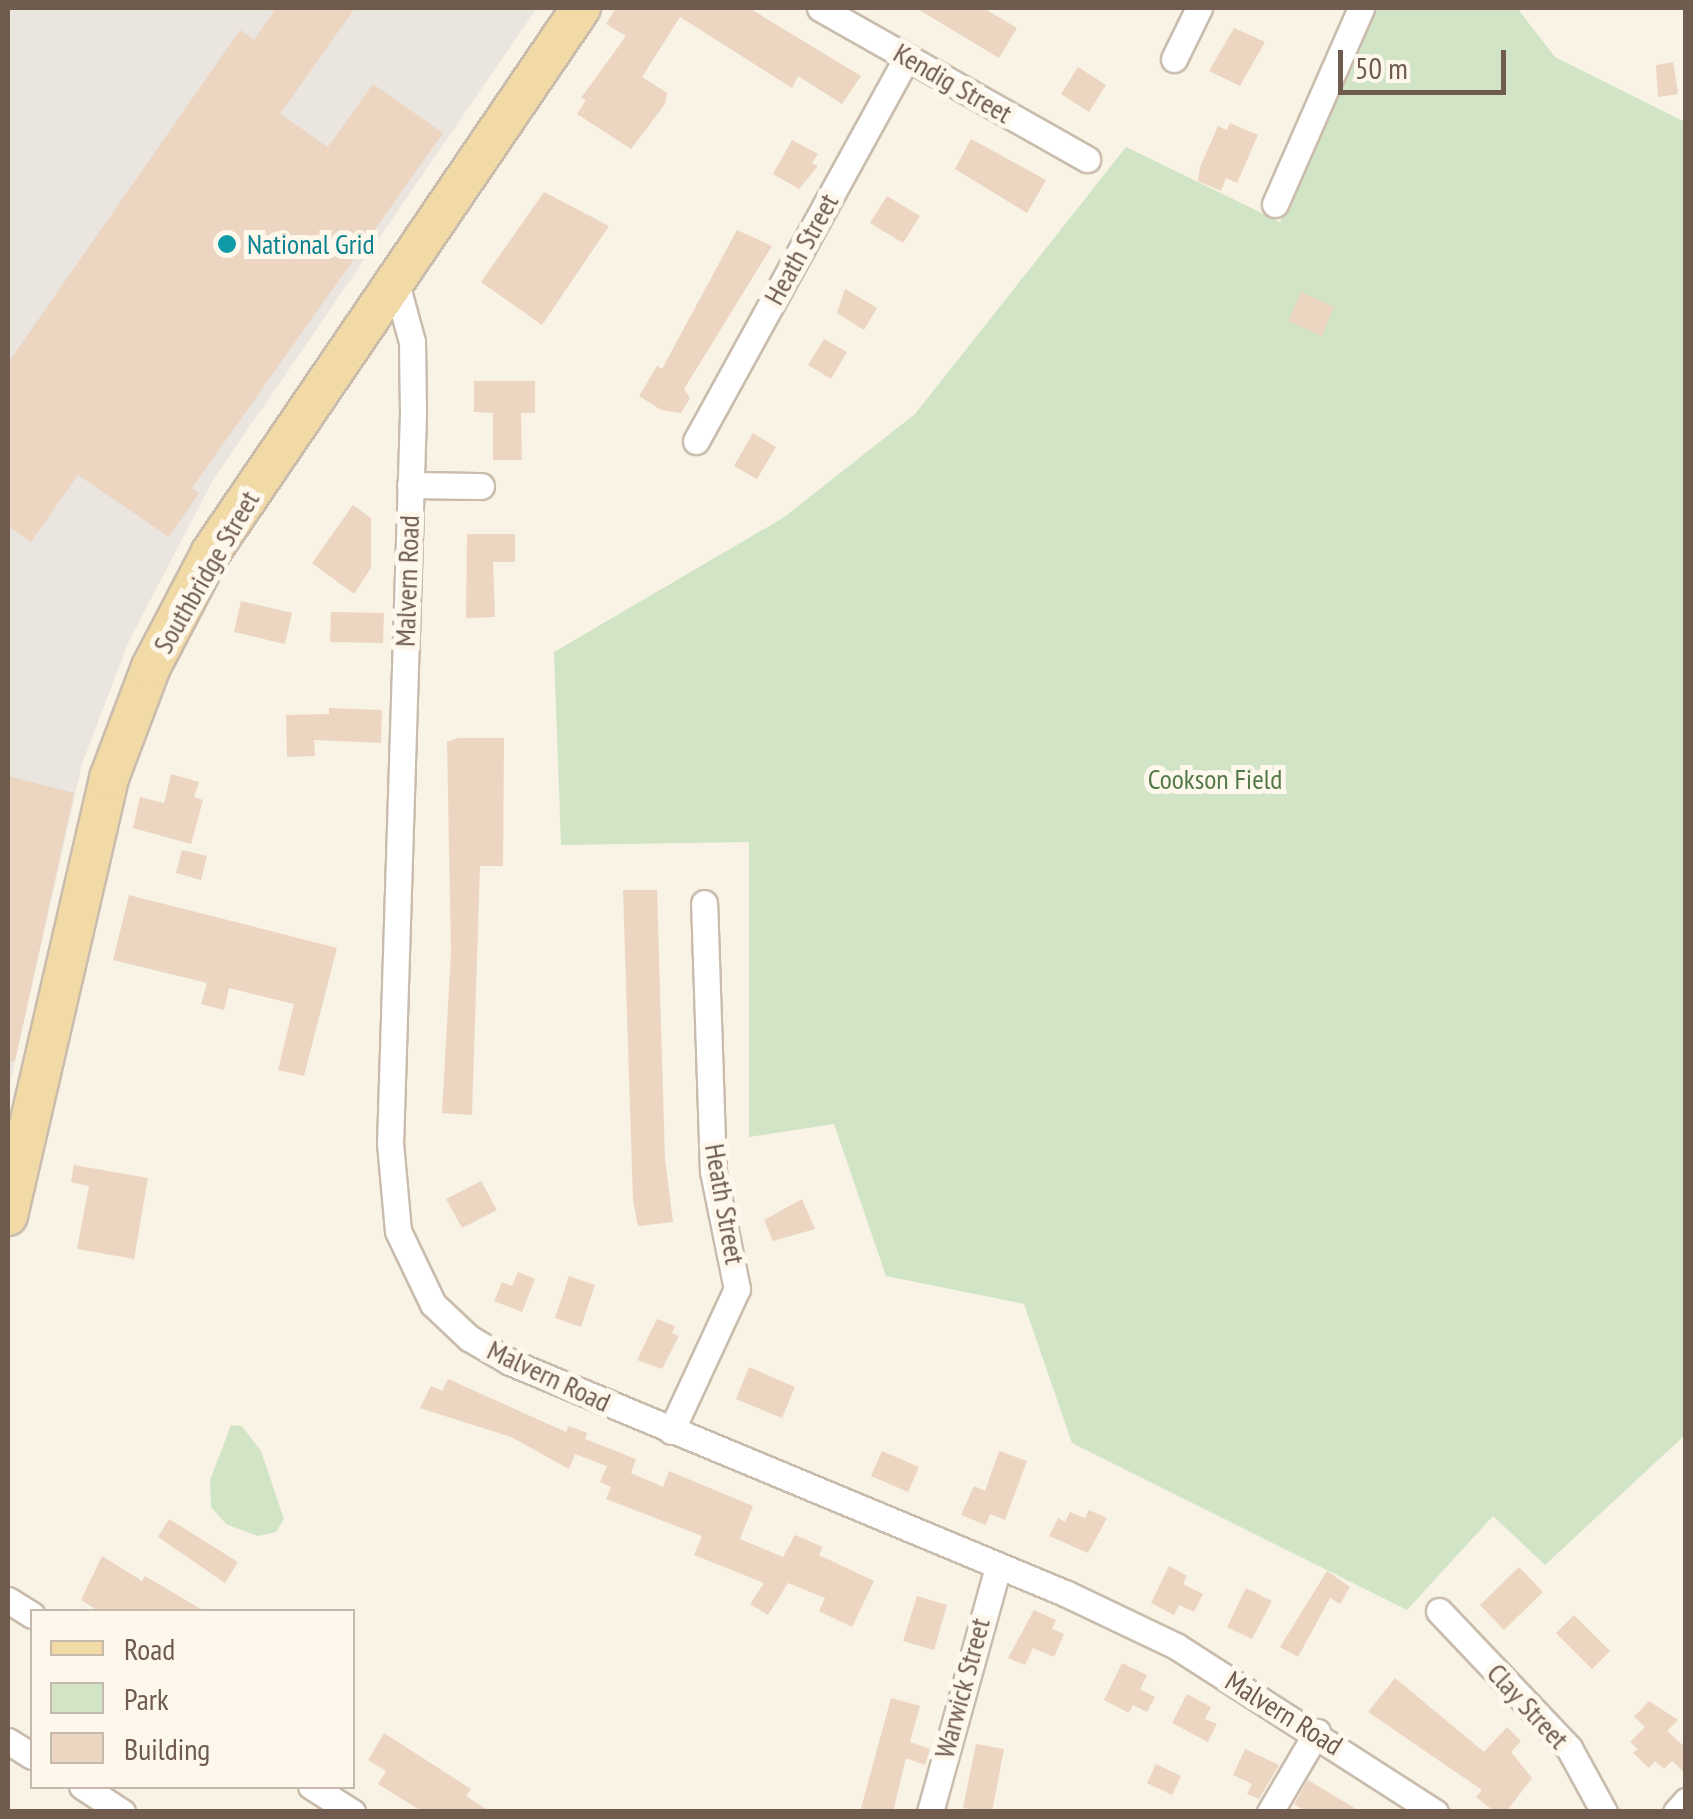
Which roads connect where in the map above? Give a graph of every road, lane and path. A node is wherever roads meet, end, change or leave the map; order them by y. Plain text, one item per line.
1 (582, 8) edge
2 (820, 8) edge
3 (1199, 8) edge
4 (1361, 8) edge
5 (907, 57) junction
6 (1174, 59) dead end
7 (1087, 159) dead end
8 (1276, 204) dead end
9 (396, 283) junction
10 (696, 442) dead end
11 (410, 485) junction
12 (481, 486) dead end
13 (704, 903) dead end
14 (8, 1216) edge
15 (671, 1431) junction
16 (998, 1566) junction
17 (8, 1600) edge
18 (1439, 1611) dead end
19 (30, 1614) edge
20 (1317, 1732) junction
21 (8, 1741) edge
22 (30, 1755) edge
23 (87, 1789) edge
24 (316, 1789) edge
25 (1686, 1801) edge
26 (122, 1812) edge
27 (352, 1812) edge
28 (930, 1812) edge
29 (1270, 1812) edge
30 (1434, 1812) edge
31 (1604, 1812) edge
32 (1676, 1812) edge

1 - 9 main road, Southbridge Street
2 - 5 street, Kendig Street
3 - 6 street
4 - 8 street
5 - 7 street, Kendig Street
5 - 10 street, Heath Street
9 - 11 street, Malvern Road
9 - 14 main road, Southbridge Street
11 - 12 street
11 - 15 street, Malvern Road
13 - 15 street, Heath Street
15 - 16 street, Malvern Road
16 - 20 street, Malvern Road
16 - 28 street, Warwick Street
17 - 19 street
18 - 31 street, Clay Street
20 - 29 street
20 - 30 street, Malvern Road
21 - 22 street
23 - 26 street
24 - 27 street
25 - 32 street

